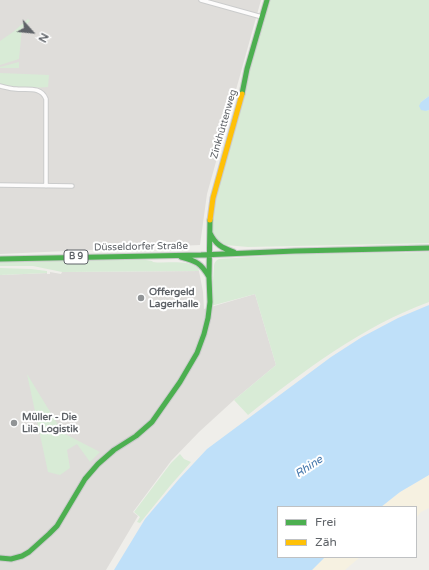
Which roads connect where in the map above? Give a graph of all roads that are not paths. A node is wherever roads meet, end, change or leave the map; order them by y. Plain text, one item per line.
1 (201, 0) edge
2 (267, 0) edge
3 (262, 17) junction
4 (0, 86) edge
5 (0, 185) edge
6 (46, 186) junction
7 (72, 186) dead end
8 (210, 233) junction
9 (429, 248) edge
10 (240, 254) junction
11 (175, 255) junction
12 (210, 255) junction
13 (0, 259) edge
14 (209, 277) junction
15 (0, 558) edge

1 - 3 street
2 - 3 street, Zinkhüttenweg
3 - 8 street, Zinkhüttenweg
4 - 6 street
5 - 6 street
6 - 7 street
8 - 10 street
8 - 12 street, Zinkhüttenweg
9 - 10 street, B 9
10 - 12 street, B 9
11 - 12 street, Düsseldorfer Straße / B 9
11 - 13 street, Düsseldorfer Straße / B 9
11 - 14 street
12 - 14 street, Zinkhüttenweg
14 - 15 street, Zinkhüttenweg

